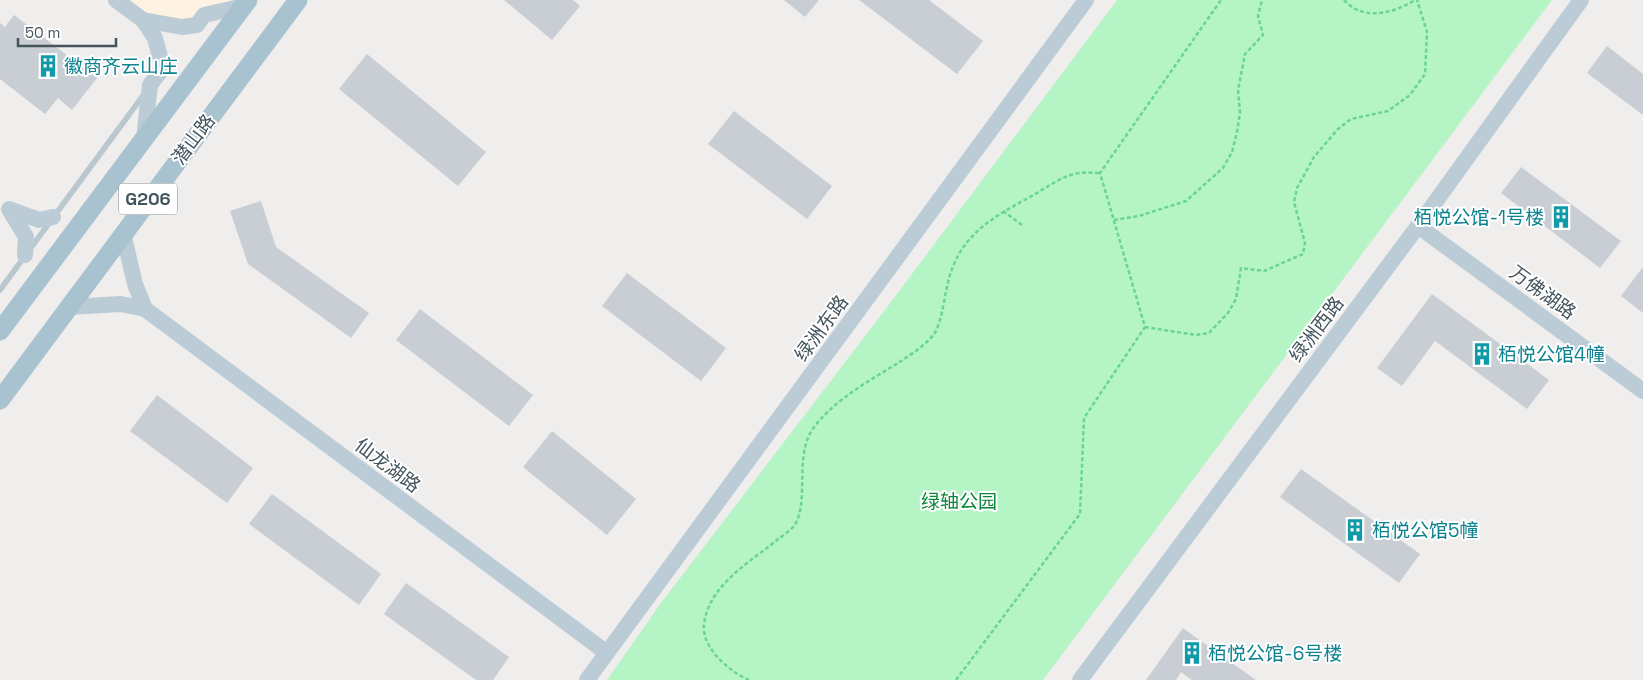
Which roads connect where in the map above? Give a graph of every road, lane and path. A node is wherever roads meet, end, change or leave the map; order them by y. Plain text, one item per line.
1 (116, 0) edge
2 (298, 0) edge
3 (1086, 0) edge
4 (1221, 0) edge
5 (1262, 0) edge
6 (1344, 0) edge
7 (1416, 0) edge
8 (1581, 0) edge
9 (246, 3) edge
10 (143, 20) junction
11 (150, 85) junction
12 (144, 139) junction
13 (1100, 173) junction
14 (4, 206) edge
15 (1003, 211) junction
16 (53, 217) junction
17 (1114, 220) junction
18 (1022, 226) dead end
19 (1418, 226) junction
20 (123, 233) junction
21 (26, 255) junction
22 (0, 290) edge
23 (70, 307) junction
24 (145, 308) junction
25 (1145, 326) junction
26 (0, 331) edge
27 (1643, 391) edge
28 (0, 400) edge
29 (607, 653) junction
30 (587, 680) edge
31 (749, 680) edge
32 (956, 680) edge
33 (1080, 680) edge

1 - 10 street
2 - 20 main road, 潜山路 / G206
3 - 29 street, 绿洲东路
4 - 13 path
5 - 17 path
6 - 7 path
7 - 25 path
8 - 19 street, 绿洲西路
9 - 10 street
9 - 12 main road, 潜山路 / G206
10 - 11 street
11 - 12 street
11 - 16 lane
12 - 26 main road, 潜山路 / G206
13 - 15 path
13 - 17 path
14 - 16 street
14 - 21 street
15 - 18 path
15 - 31 path
16 - 21 lane
17 - 25 path
19 - 27 street, 万佛湖路
19 - 33 street, 绿洲西路
20 - 23 main road, 潜山路 / G206
20 - 24 street
21 - 22 lane
23 - 24 street
23 - 28 main road, 潜山路 / G206
24 - 29 street, 仙龙湖路
25 - 32 path
29 - 30 street, 绿洲东路

